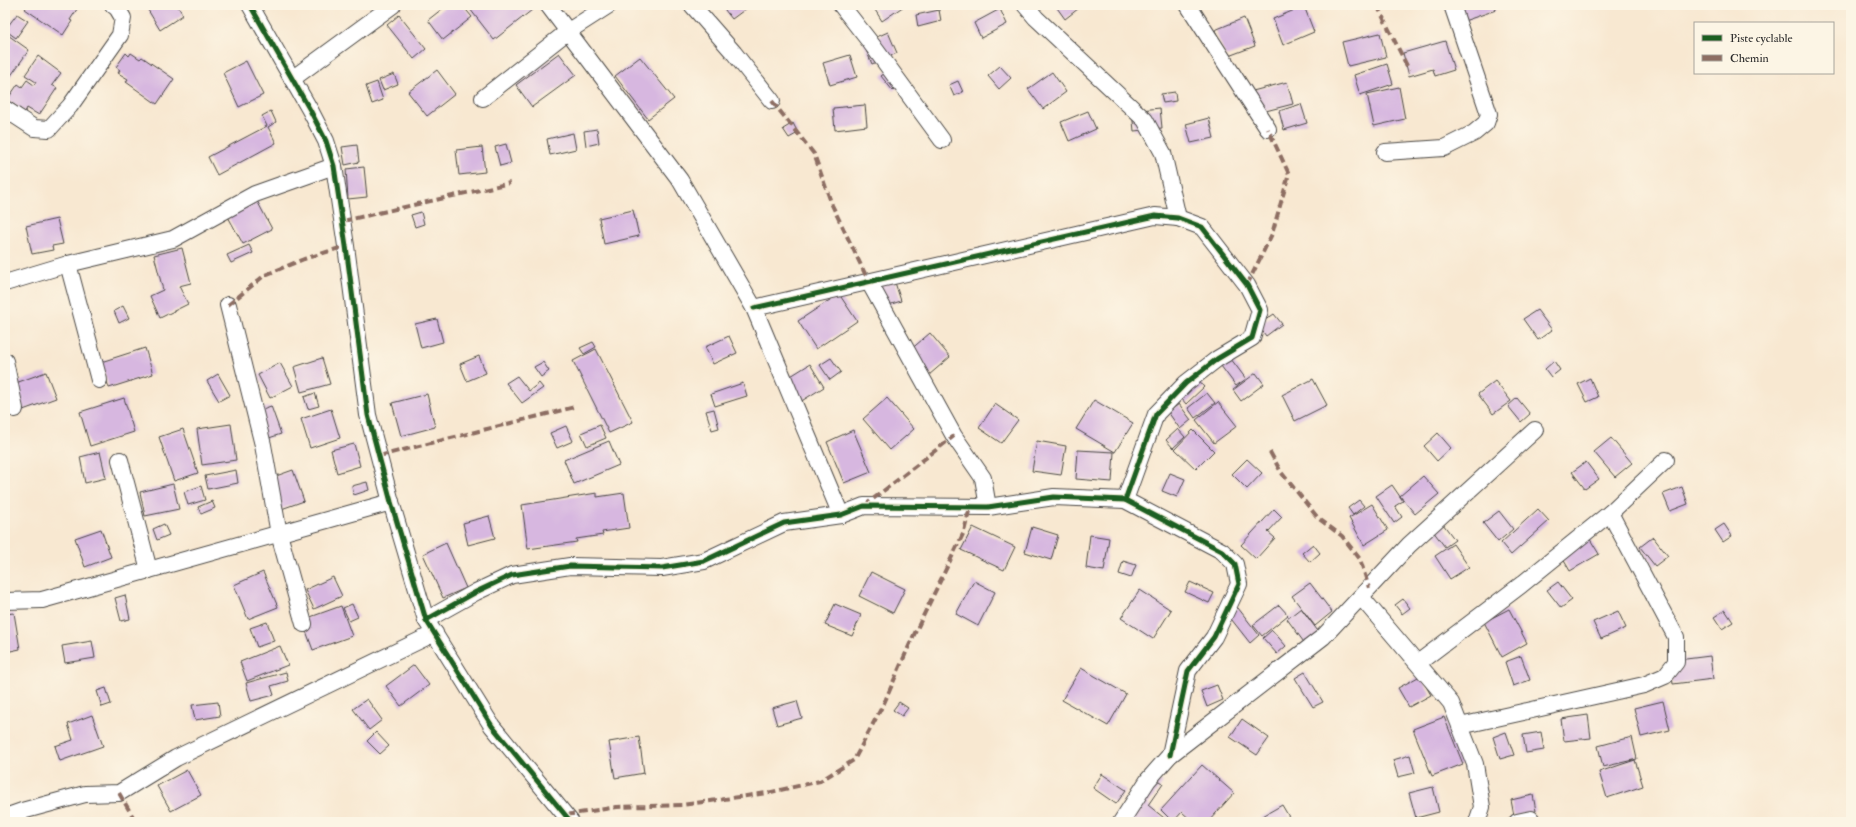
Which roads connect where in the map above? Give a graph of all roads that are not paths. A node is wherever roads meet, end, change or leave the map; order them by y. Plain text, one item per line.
1 (113, 5) edge
2 (250, 5) edge
3 (393, 5) edge
4 (548, 5) edge
5 (609, 5) edge
6 (692, 5) edge
7 (841, 5) edge
8 (1025, 5) edge
9 (1188, 5) edge
10 (1452, 5) edge
11 (567, 32) junction
12 (292, 79) junction
13 (483, 98) dead end
14 (772, 101) dead end
15 (5, 109) edge
16 (1268, 129) dead end
17 (942, 140) dead end
18 (1385, 152) dead end
19 (334, 166) junction
20 (1178, 218) junction
21 (68, 264) junction
22 (869, 282) junction
23 (5, 283) edge
24 (228, 305) dead end
25 (754, 308) junction
26 (5, 361) edge
27 (99, 380) dead end
28 (15, 409) dead end
29 (1535, 430) dead end
30 (120, 460) dead end
31 (1666, 460) dead end
32 (1124, 500) junction
33 (391, 502) junction
34 (988, 507) junction
35 (1610, 512) junction
36 (841, 515) junction
37 (279, 534) junction
38 (149, 570) junction
39 (1360, 597) junction
40 (5, 601) edge
41 (426, 620) junction
42 (304, 624) dead end
43 (435, 633) junction
44 (1418, 663) junction
45 (1460, 726) junction
46 (1170, 756) junction
47 (5, 817) edge
48 (572, 822) edge
49 (1121, 822) edge
50 (1477, 822) edge

1 - 15 street
2 - 12 street
3 - 12 street
4 - 11 street
5 - 11 street
6 - 14 street
7 - 17 street
8 - 20 street
9 - 16 street
10 - 18 street
11 - 13 street
11 - 25 street
12 - 19 street
19 - 21 street
19 - 33 street
20 - 22 street
20 - 32 street
21 - 23 street
21 - 27 street
22 - 25 street
22 - 34 street
24 - 37 street
25 - 36 street
26 - 28 street
29 - 39 street
30 - 38 street
31 - 35 street
32 - 34 street
32 - 46 street
33 - 37 street
33 - 41 street
34 - 36 street
35 - 44 street
35 - 45 street
36 - 41 street
37 - 38 street
37 - 42 street
38 - 40 street
39 - 44 street
39 - 46 street
41 - 43 street
43 - 47 street
43 - 48 street
44 - 45 street
45 - 50 street
46 - 49 street

